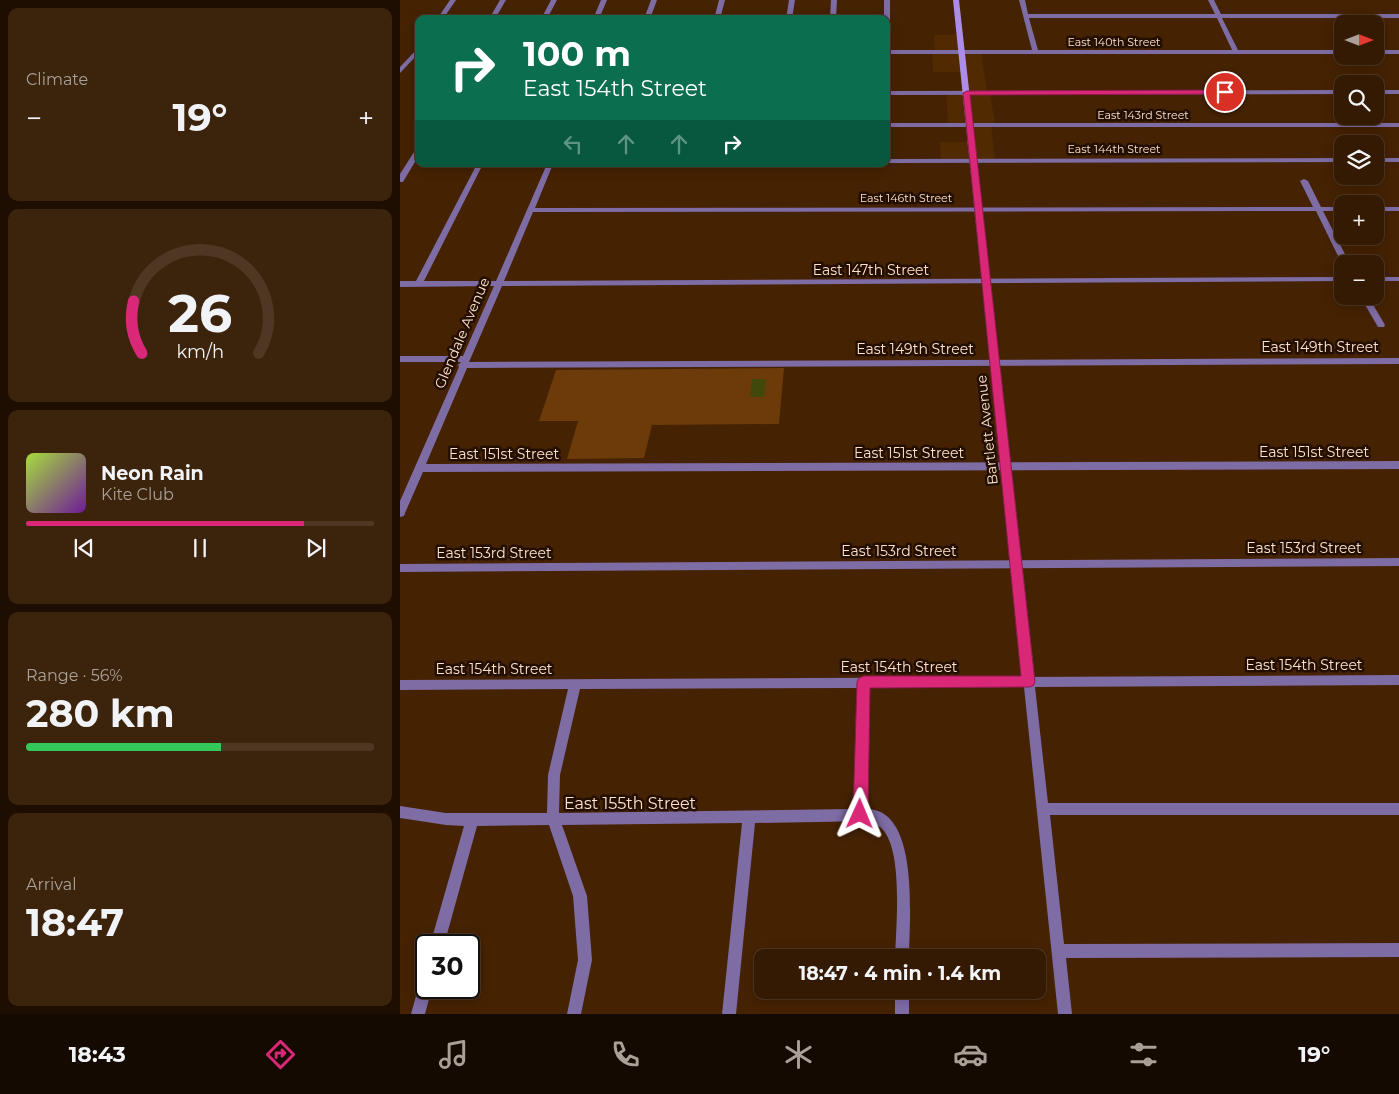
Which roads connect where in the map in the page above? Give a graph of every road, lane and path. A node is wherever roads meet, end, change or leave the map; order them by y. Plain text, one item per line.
1 (453, 0) edge
2 (503, 0) edge
3 (554, 0) edge
4 (604, 0) edge
5 (654, 0) edge
6 (722, 0) edge
7 (792, 0) edge
8 (834, 0) edge
9 (887, 0) edge
10 (956, 0) edge
11 (1022, 0) edge
12 (1211, 0) edge
13 (443, 15) edge
14 (494, 15) edge
15 (546, 15) edge
16 (598, 15) edge
17 (648, 15) edge
18 (718, 15) edge
19 (790, 15) edge
20 (833, 15) edge
21 (887, 15) edge
22 (1026, 16) junction
23 (1218, 16) junction
24 (1399, 16) edge
25 (890, 52) edge
26 (962, 52) junction
27 (1035, 52) junction
28 (1236, 52) junction
29 (1334, 52) edge
30 (1384, 52) edge
31 (1399, 52) edge
32 (415, 55) edge
33 (400, 70) edge
34 (1334, 92) edge
35 (1384, 92) edge
36 (1399, 92) edge
37 (890, 93) edge
38 (967, 93) junction
39 (890, 125) edge
40 (969, 125) junction
41 (1399, 125) edge
42 (1334, 160) edge
43 (1384, 160) edge
44 (1399, 160) edge
45 (890, 161) edge
46 (973, 161) junction
47 (402, 162) dead end
48 (415, 162) edge
49 (478, 167) edge
50 (549, 167) edge
51 (400, 180) edge
52 (1304, 181) dead end
53 (978, 209) junction
54 (1318, 209) junction
55 (1334, 209) edge
56 (1384, 209) edge
57 (1399, 209) edge
58 (529, 210) junction
59 (1341, 255) edge
60 (1334, 279) edge
61 (1384, 279) edge
62 (1399, 279) edge
63 (986, 282) junction
64 (400, 284) edge
65 (418, 284) junction
66 (498, 284) junction
67 (1369, 305) edge
68 (1381, 325) dead end
69 (400, 359) edge
70 (1399, 361) edge
71 (463, 362) junction
72 (994, 362) junction
73 (1399, 465) edge
74 (1006, 466) junction
75 (419, 468) junction
76 (400, 513) edge
77 (1399, 562) edge
78 (1016, 564) junction
79 (400, 568) edge
80 (1399, 680) edge
81 (864, 682) junction
82 (1029, 682) junction
83 (575, 684) junction
84 (400, 685) edge
85 (1042, 809) junction
86 (1399, 809) edge
87 (400, 812) edge
88 (860, 814) junction
89 (749, 818) junction
90 (553, 819) junction
91 (472, 820) junction
92 (440, 934) edge
93 (902, 949) edge
94 (1399, 950) edge
95 (1059, 951) junction
96 (422, 999) edge
97 (902, 999) edge
98 (418, 1014) edge
99 (574, 1014) edge
100 (729, 1014) edge
101 (902, 1014) edge
102 (1065, 1014) edge

1 - 13 street
2 - 14 street
3 - 15 street
4 - 16 street
5 - 17 street
6 - 18 street
7 - 19 street
8 - 20 street
9 - 21 street
10 - 26 street, Bartlett Avenue
11 - 22 street
12 - 23 street
22 - 23 street
22 - 27 street
23 - 24 street
23 - 28 street
25 - 26 street, East 140th Street
26 - 27 street, East 140th Street
26 - 38 street, Bartlett Avenue
27 - 28 street, East 140th Street
28 - 29 street, East 140th Street
30 - 31 street
32 - 33 street
34 - 38 street
35 - 36 street
37 - 38 street
38 - 40 street, Bartlett Avenue
39 - 40 street, East 143rd Street
40 - 41 street, East 143rd Street
40 - 46 street, Bartlett Avenue
42 - 46 street, East 144th Street
43 - 44 street
45 - 46 street, East 144th Street
46 - 53 street, Bartlett Avenue
47 - 48 street
48 - 51 street
49 - 65 street
50 - 58 street, Glendale Avenue
52 - 54 street
53 - 54 street, East 146th Street
53 - 58 street, East 146th Street
53 - 63 street, Bartlett Avenue
54 - 55 street, East 146th Street
54 - 59 street
56 - 57 street
58 - 66 street, Glendale Avenue
60 - 63 street, East 147th Street
61 - 62 street
63 - 66 street, East 147th Street
63 - 72 street, Bartlett Avenue
64 - 65 street, East 147th Street
65 - 66 street, East 147th Street
66 - 71 street, Glendale Avenue
67 - 68 street
69 - 71 street, East 149th Street
70 - 72 street, East 149th Street
71 - 72 street, East 149th Street
71 - 75 street, Glendale Avenue
72 - 74 street, Bartlett Avenue
73 - 74 street, East 151st Street
74 - 75 street, East 151st Street
74 - 78 street, Bartlett Avenue
75 - 76 street, Glendale Avenue
77 - 78 street, East 153rd Street
78 - 79 street, East 153rd Street
78 - 82 street, Bartlett Avenue
80 - 82 street, East 154th Street
81 - 82 street, East 154th Street
81 - 83 street, East 154th Street
81 - 88 street
82 - 85 street, Bartlett Avenue
83 - 84 street, East 154th Street
83 - 90 street
85 - 86 street
85 - 95 street, Bartlett Avenue
87 - 91 street, East 155th Street
88 - 89 street, East 155th Street
88 - 93 street
89 - 90 street, East 155th Street
89 - 100 street
90 - 91 street, East 155th Street
90 - 99 street
91 - 92 street
94 - 95 street
95 - 102 street, Bartlett Avenue
96 - 98 street
97 - 101 street

